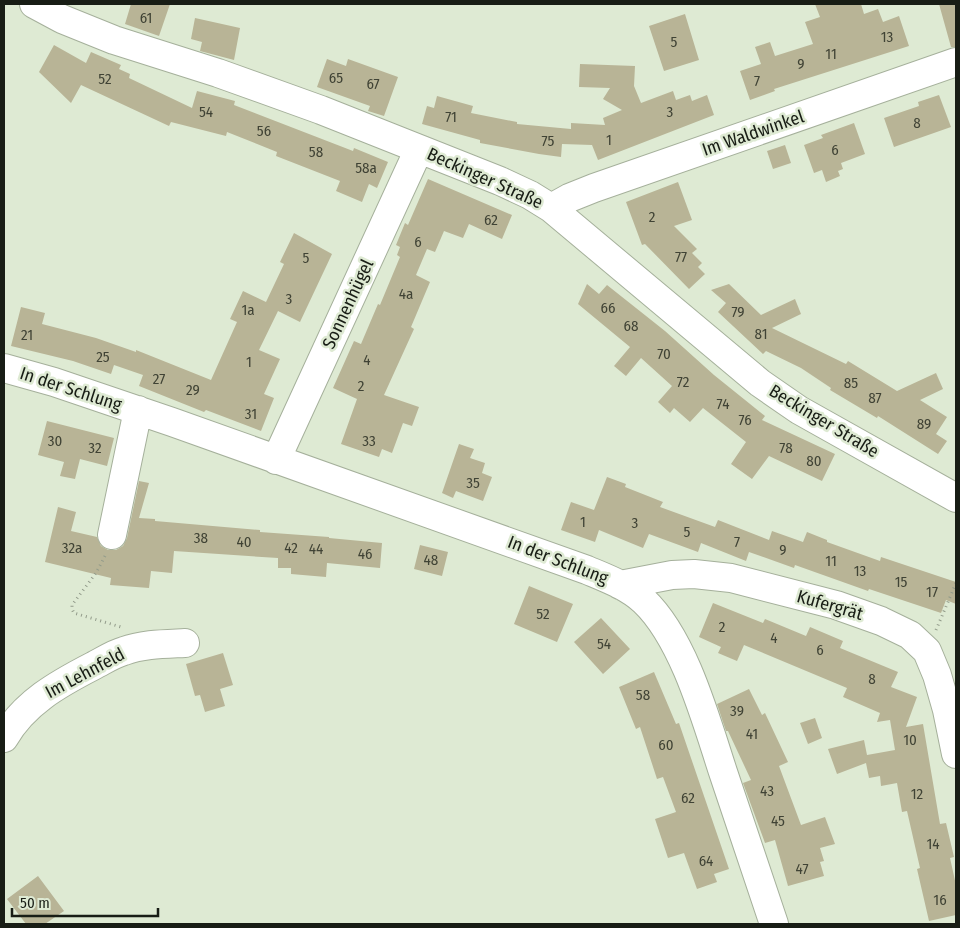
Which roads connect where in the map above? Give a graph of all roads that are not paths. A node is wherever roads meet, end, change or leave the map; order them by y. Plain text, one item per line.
1 (34, 4) edge
2 (956, 62) edge
3 (419, 149) junction
4 (552, 208) junction
5 (4, 368) edge
6 (138, 410) junction
7 (276, 460) junction
8 (956, 498) edge
9 (112, 535) road end
10 (620, 585) junction
11 (185, 643) dead end
12 (4, 738) edge
13 (956, 754) edge
14 (774, 924) edge

1 - 3 street, Beckinger Straße
2 - 4 street, Im Waldwinkel
3 - 4 street, Beckinger Straße
3 - 7 street, Sonnenhügel
4 - 8 street, Beckinger Straße
5 - 6 street, In der Schlung
6 - 7 street, In der Schlung
6 - 9 street, In der Schlung
7 - 10 street, In der Schlung
10 - 13 street, Kufergrät
10 - 14 street, In der Schlung
11 - 12 street, Im Lehnfeld

